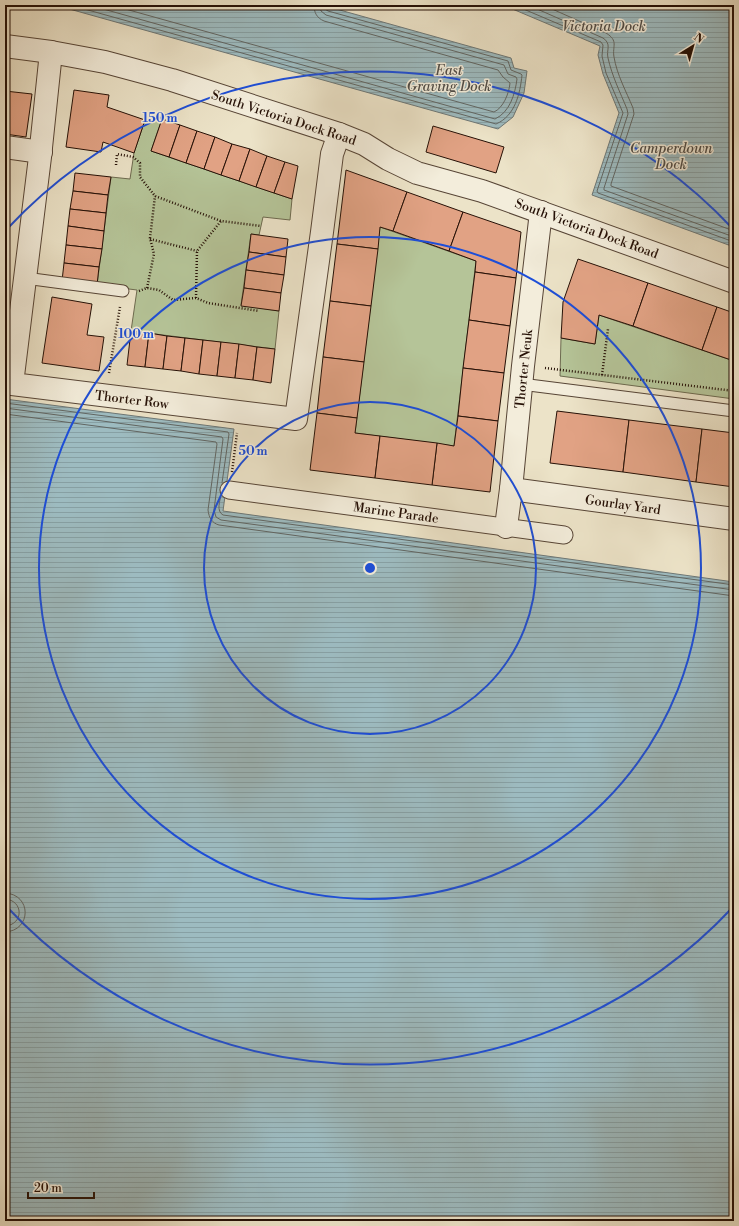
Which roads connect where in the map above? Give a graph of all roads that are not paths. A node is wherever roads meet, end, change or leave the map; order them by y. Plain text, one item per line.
1 (5, 46) edge
2 (51, 52) junction
3 (339, 134) junction
4 (5, 147) edge
5 (41, 152) junction
6 (541, 212) junction
7 (25, 278) junction
8 (734, 282) edge
9 (123, 291) road end
10 (13, 312) edge
11 (522, 375) junction
12 (734, 412) edge
13 (511, 489) junction
14 (229, 490) dead end
15 (734, 519) edge
16 (506, 527) junction
17 (564, 535) dead end

1 - 2 street, South Victoria Dock Road
2 - 3 street, South Victoria Dock Road
2 - 5 street, Thorter Row
3 - 6 street, South Victoria Dock Road
3 - 10 street, Thorter Row
4 - 5 street
5 - 7 street, Thorter Row
6 - 8 street, South Victoria Dock Road
6 - 11 street, Thorter Neuk
7 - 9 lane
7 - 10 street, Thorter Row
11 - 12 lane
11 - 13 street, Thorter Neuk
13 - 15 street, Gourlay Yard
13 - 16 street, Thorter Neuk
14 - 16 street, Marine Parade
16 - 17 street, Marine Parade

